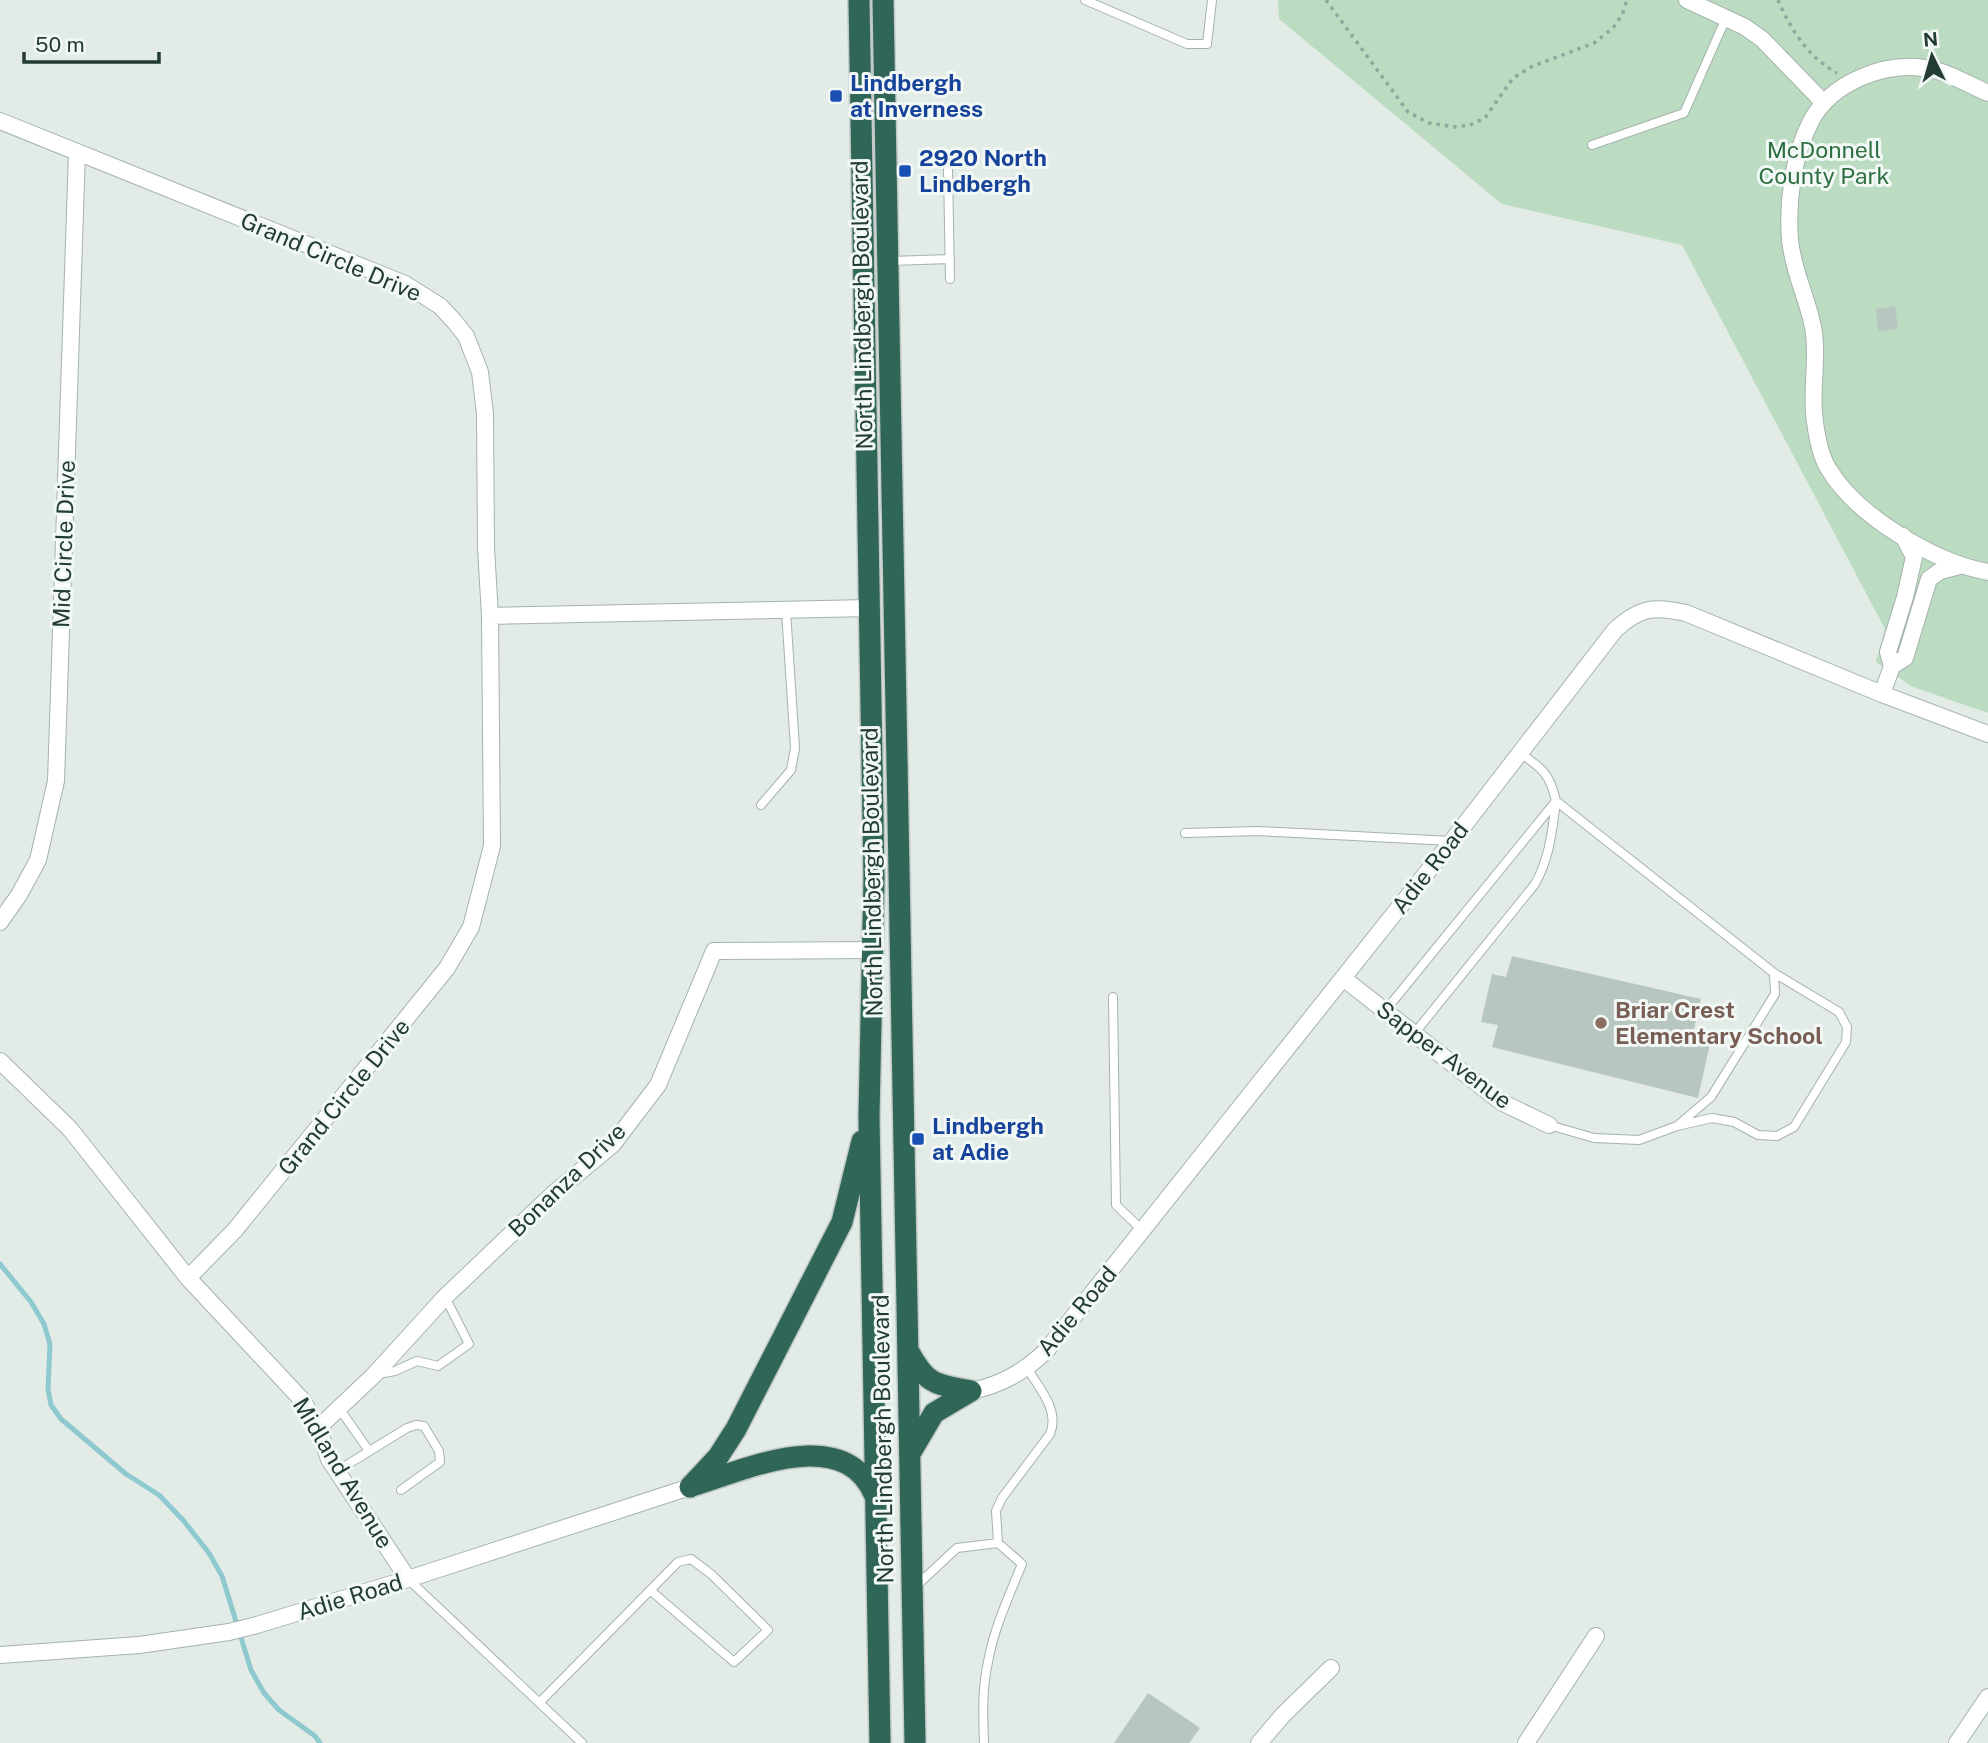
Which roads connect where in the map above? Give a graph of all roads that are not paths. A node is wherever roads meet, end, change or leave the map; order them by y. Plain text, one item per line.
1 (859, 0) edge
2 (883, 0) edge
3 (1084, 0) edge
4 (1212, 0) edge
5 (1688, 0) edge
6 (1726, 18) junction
7 (1988, 93) edge
8 (1824, 103) junction
9 (0, 121) edge
10 (1592, 145) dead end
11 (77, 152) junction
12 (948, 170) dead end
13 (950, 259) junction
14 (888, 261) junction
15 (950, 279) dead end
16 (1903, 536) junction
17 (1959, 566) junction
18 (1988, 572) edge
19 (870, 608) junction
20 (786, 611) junction
21 (490, 616) junction
22 (1892, 666) junction
23 (1882, 694) junction
24 (1988, 734) edge
25 (1520, 753) junction
26 (1556, 801) junction
27 (761, 805) dead end
28 (1185, 834) dead end
29 (1452, 841) junction
30 (0, 922) edge
31 (873, 950) junction
32 (1774, 972) junction
33 (1343, 978) junction
34 (1113, 997) dead end
35 (1385, 1011) junction
36 (1415, 1034) junction
37 (0, 1061) edge
38 (869, 1116) junction
39 (1549, 1125) joint
40 (1677, 1126) junction
41 (1143, 1231) junction
42 (188, 1278) junction
43 (445, 1297) junction
44 (908, 1349) junction
45 (1027, 1368) junction
46 (374, 1375) junction
47 (971, 1391) junction
48 (339, 1408) junction
49 (318, 1428) junction
50 (369, 1451) junction
51 (910, 1454) junction
52 (337, 1471) junction
53 (690, 1487) junction
54 (401, 1490) dead end
55 (876, 1498) junction
56 (998, 1542) junction
57 (408, 1579) junction
58 (913, 1589) junction
59 (650, 1590) junction
60 (1596, 1636) dead end
61 (0, 1655) edge
62 (1331, 1668) dead end
63 (1988, 1697) edge
64 (540, 1703) junction
65 (582, 1743) edge
66 (880, 1743) edge
67 (915, 1743) edge
68 (984, 1743) edge
69 (1259, 1743) edge
70 (1526, 1743) edge
71 (1957, 1743) edge

1 - 19 highway, North Lindbergh Boulevard
2 - 14 highway, North Lindbergh Boulevard
3 - 4 lane
5 - 6 street
6 - 8 street
6 - 10 lane
7 - 8 street
8 - 16 street
9 - 11 street, Grand Circle Drive
11 - 21 street, Grand Circle Drive
11 - 30 street, Mid Circle Drive
12 - 13 lane
13 - 14 lane
13 - 15 lane
14 - 44 highway, North Lindbergh Boulevard
16 - 17 street
16 - 22 street
17 - 18 street
17 - 22 street
19 - 20 street
19 - 31 highway, North Lindbergh Boulevard
20 - 21 street
20 - 27 lane
21 - 42 street, Grand Circle Drive
22 - 23 street
23 - 24 street, Adie Road
23 - 25 street, Adie Road
25 - 26 lane
25 - 29 street, Adie Road
26 - 32 lane
26 - 35 lane
26 - 36 lane
28 - 29 lane
29 - 33 street, Adie Road
31 - 38 highway, North Lindbergh Boulevard
31 - 43 street, Bonanza Drive
32 - 40 lane
32 - 40 lane
33 - 35 street, Sapper Avenue
33 - 41 street, Adie Road
34 - 41 lane
35 - 36 street, Sapper Avenue
36 - 39 street, Sapper Avenue
37 - 42 street
38 - 53 highway
38 - 55 highway, North Lindbergh Boulevard
39 - 40 lane
41 - 45 street, Adie Road
42 - 49 street, Midland Avenue
43 - 46 street, Bonanza Drive
43 - 46 lane
44 - 47 highway
44 - 51 highway, North Lindbergh Boulevard
45 - 47 street, Adie Road
45 - 56 lane
46 - 48 street, Bonanza Drive
47 - 51 highway
48 - 49 street, Bonanza Drive
48 - 50 lane
49 - 52 street, Midland Avenue
50 - 52 lane
50 - 54 lane
51 - 58 highway, North Lindbergh Boulevard
52 - 57 street, Midland Avenue
53 - 55 highway
53 - 57 street, Adie Road
55 - 66 highway, North Lindbergh Boulevard
56 - 58 lane
56 - 68 lane
57 - 61 street, Adie Road
57 - 64 lane
58 - 67 highway, North Lindbergh Boulevard
59 - 59 lane
59 - 64 lane
60 - 70 street
62 - 69 street
63 - 71 street
64 - 65 lane

